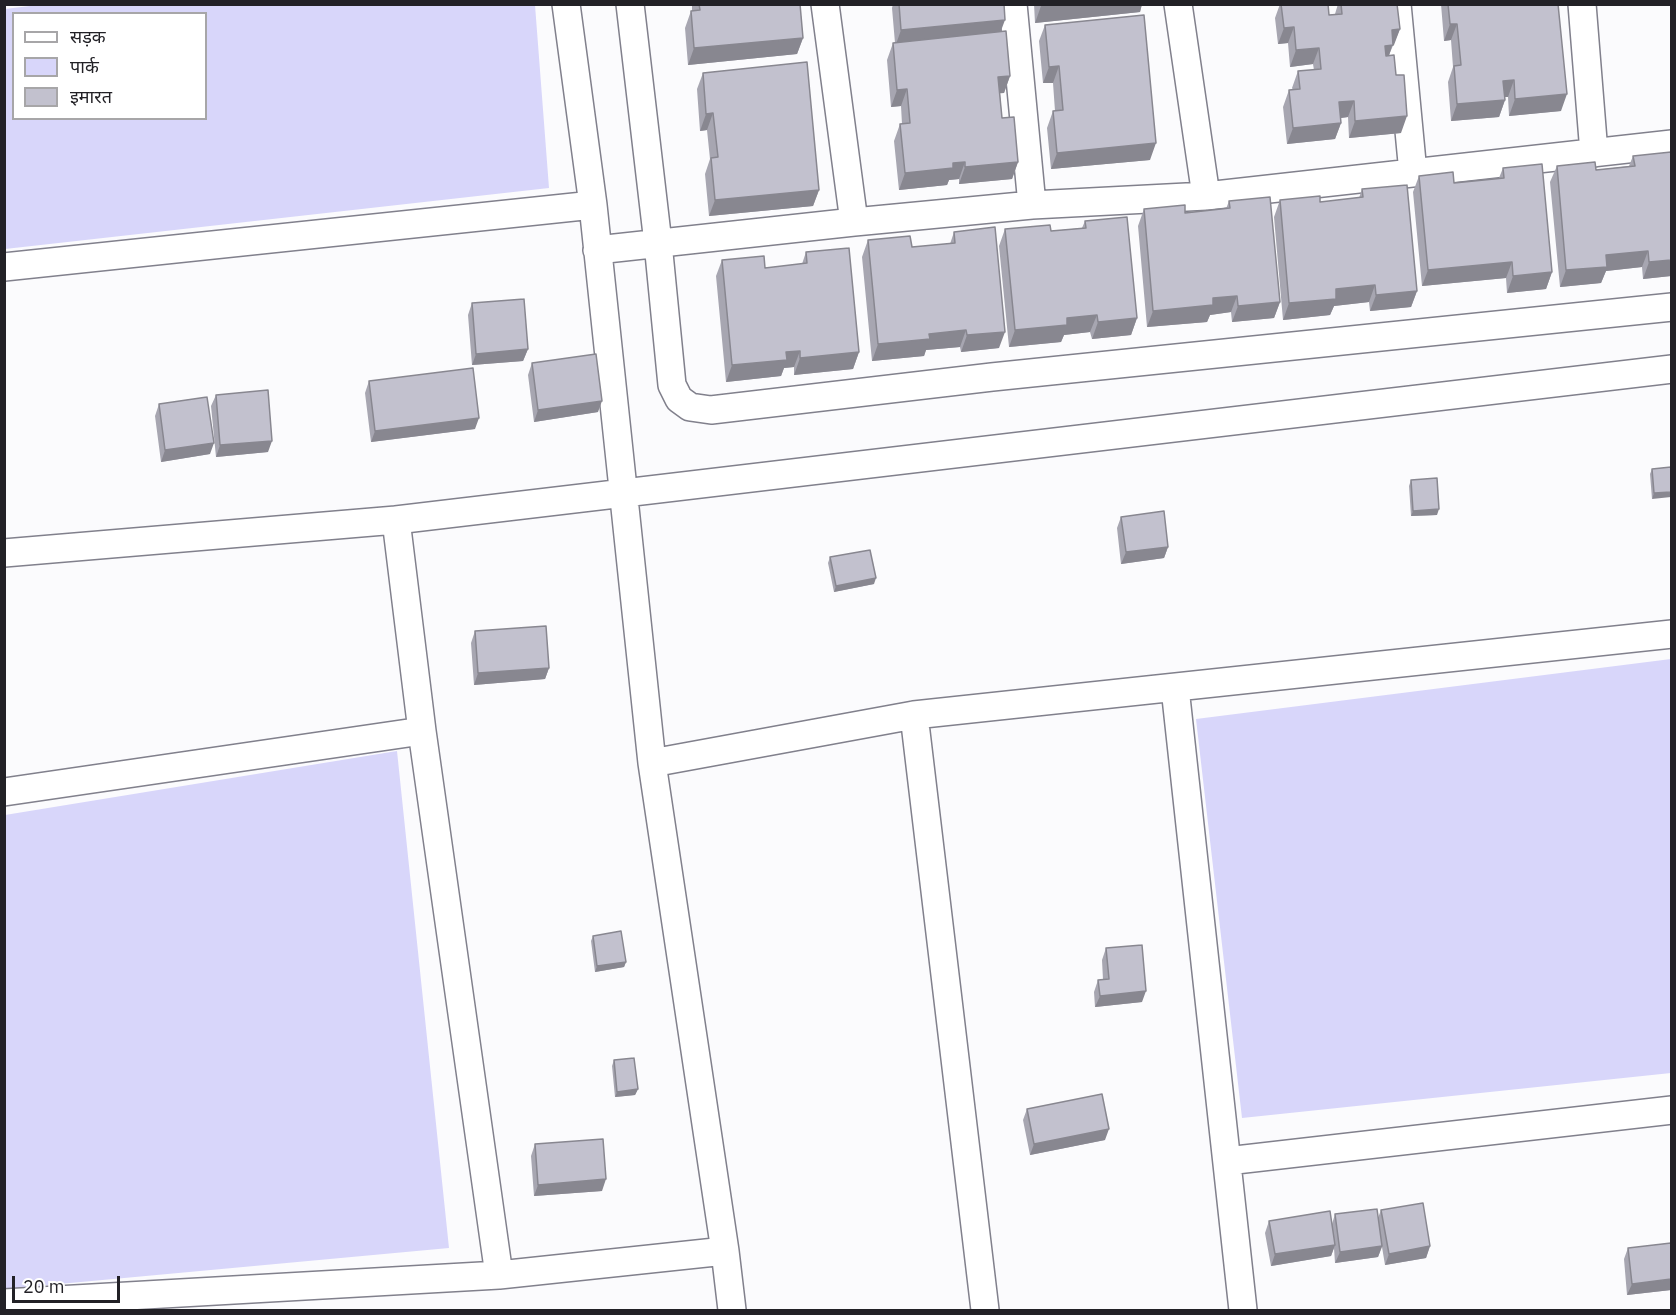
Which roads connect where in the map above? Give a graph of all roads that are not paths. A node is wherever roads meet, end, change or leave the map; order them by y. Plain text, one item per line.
1 (566, 4) edge
2 (630, 4) edge
3 (825, 4) edge
4 (1013, 4) edge
5 (1178, 4) edge
6 (1397, 4) edge
7 (1582, 4) edge
8 (1671, 144) edge
9 (1594, 153) junction
10 (1413, 173) junction
11 (1206, 196) junction
12 (593, 205) junction
13 (1032, 205) junction
14 (854, 222) junction
15 (658, 243) junction
16 (597, 250) junction
17 (4, 267) edge
18 (1671, 307) edge
19 (1671, 369) edge
20 (623, 493) junction
21 (396, 520) junction
22 (4, 553) edge
23 (1671, 634) edge
24 (1174, 688) junction
25 (914, 715) junction
26 (422, 731) junction
27 (652, 763) junction
28 (4, 792) edge
29 (1671, 1110) edge
30 (1227, 1161) junction
31 (725, 1251) junction
32 (499, 1275) junction
33 (4, 1303) edge
34 (732, 1311) edge
35 (985, 1311) edge
36 (1244, 1311) edge

1 - 12 street
2 - 15 street
3 - 14 street
4 - 13 street
5 - 11 street
6 - 10 street
7 - 9 street
8 - 9 street
9 - 10 street
10 - 11 street
11 - 13 street
12 - 16 street
12 - 17 street
13 - 14 street
14 - 15 street
15 - 16 street
15 - 18 street
16 - 20 street
19 - 20 street
20 - 21 street
20 - 27 street
21 - 22 street
21 - 26 street
23 - 24 street
24 - 25 street
24 - 30 street
25 - 27 street
25 - 35 street
26 - 28 street
26 - 32 street
27 - 31 street
29 - 30 street
30 - 36 street
31 - 32 street
31 - 34 street
32 - 33 street

